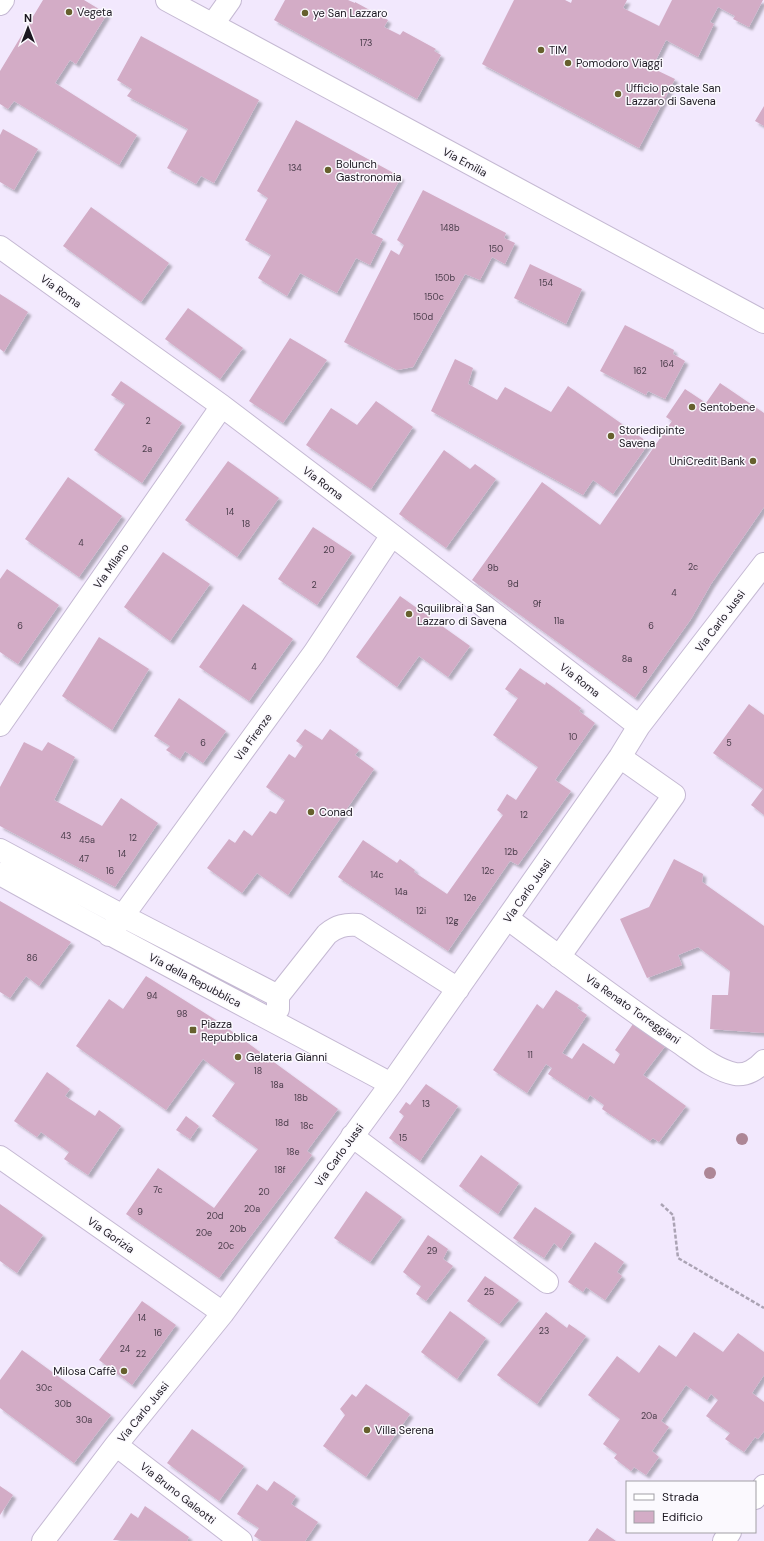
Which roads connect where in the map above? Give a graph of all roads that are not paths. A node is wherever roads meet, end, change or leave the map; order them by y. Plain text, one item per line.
1 (3, 0) edge
2 (167, 0) edge
3 (230, 0) edge
4 (0, 4) edge
5 (213, 24) junction
6 (0, 247) edge
7 (764, 322) edge
8 (222, 406) junction
9 (392, 535) junction
10 (764, 564) edge
11 (0, 725) edge
12 (639, 726) junction
13 (620, 757) junction
14 (0, 850) edge
15 (0, 874) edge
16 (123, 916) junction
17 (507, 918) junction
18 (109, 935) junction
19 (559, 957) junction
20 (458, 989) junction
21 (278, 996) junction
22 (286, 1027) junction
23 (764, 1061) edge
24 (391, 1084) junction
25 (352, 1136) junction
26 (0, 1157) edge
27 (547, 1282) dead end
28 (223, 1313) junction
29 (116, 1445) junction
30 (764, 1486) edge
31 (756, 1497) edge
32 (43, 1541) edge
33 (240, 1541) edge

1 - 4 street
2 - 5 street, Via Emilia
3 - 5 street
5 - 7 street, Via Emilia
6 - 8 street, Via Roma
8 - 9 street, Via Roma
8 - 11 street, Via Milano
9 - 12 street, Via Roma
9 - 16 street, Via Firenze
10 - 12 street, Via Carlo Jussi
12 - 13 street, Via Carlo Jussi
13 - 17 street, Via Carlo Jussi
13 - 19 street
14 - 16 street
15 - 18 street, Via della Repubblica
16 - 18 street, Via Firenze
16 - 21 street
17 - 19 street, Via Renato Torreggiani
17 - 20 street, Via Carlo Jussi
18 - 22 street, Via della Repubblica
19 - 23 street, Via Renato Torreggiani
20 - 21 street
20 - 24 street, Via Carlo Jussi
21 - 22 street
22 - 24 street, Via della Repubblica
24 - 25 street, Via Carlo Jussi
25 - 27 street
25 - 28 street, Via Carlo Jussi
26 - 28 street, Via Gorizia
28 - 29 street, Via Carlo Jussi
29 - 32 street, Via Carlo Jussi
29 - 33 street, Via Bruno Galeotti
30 - 31 street

